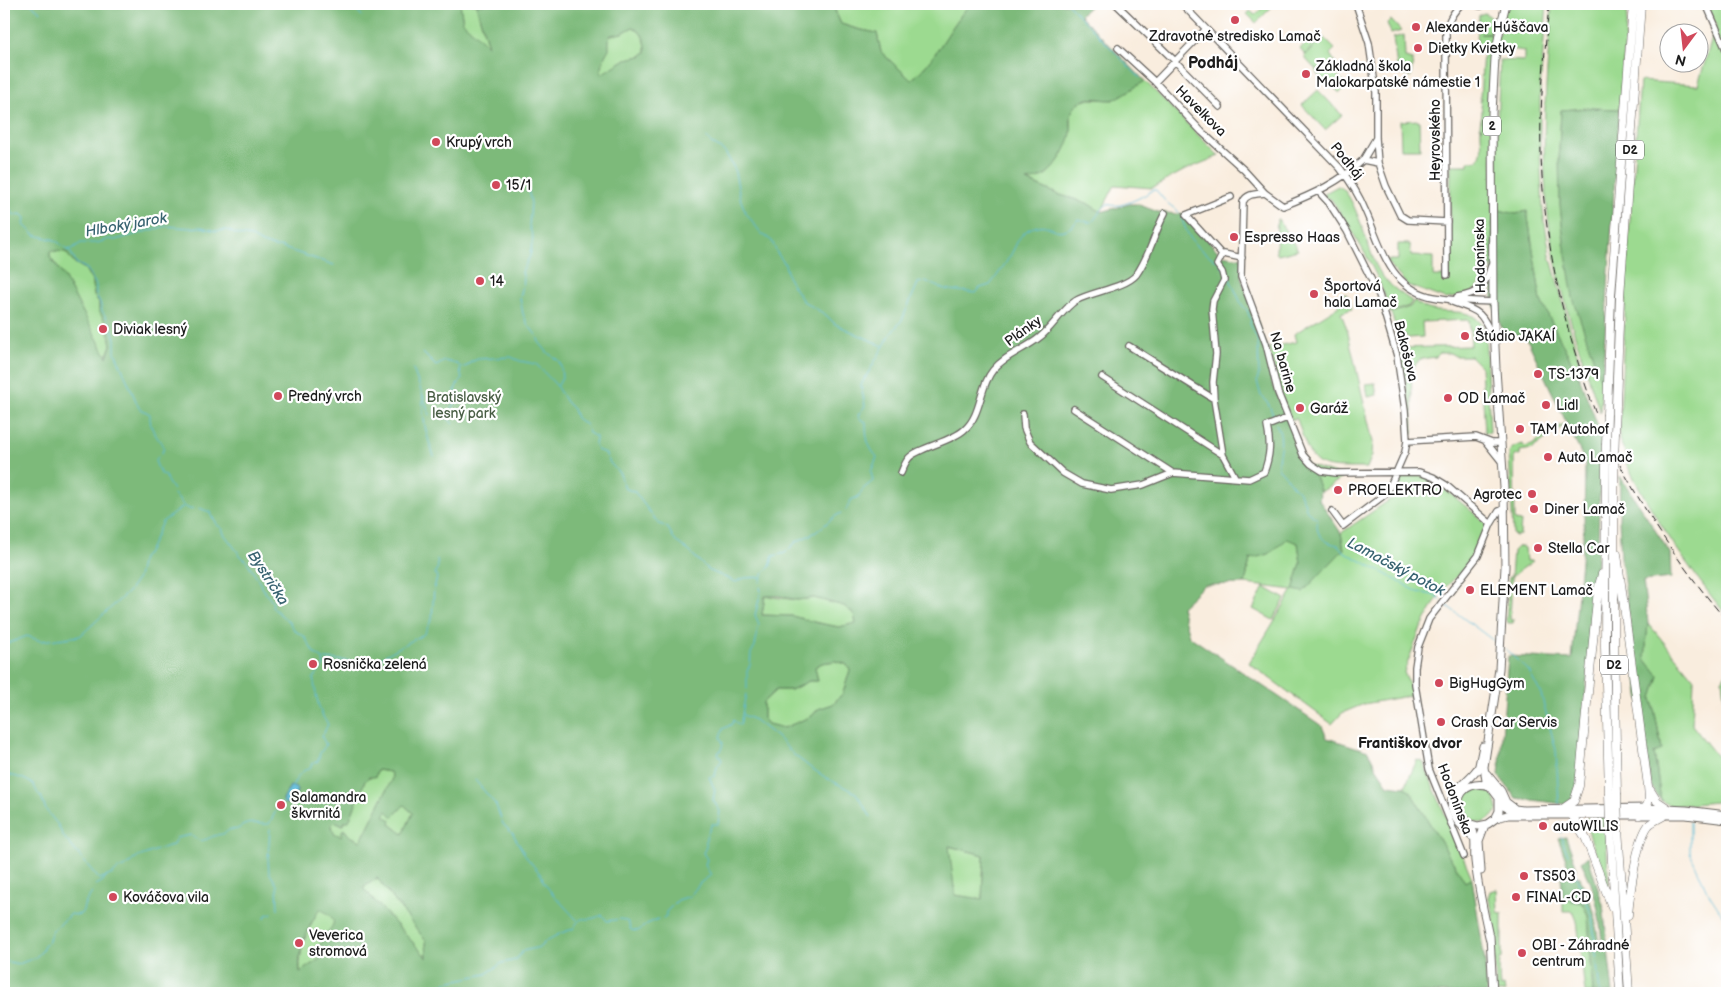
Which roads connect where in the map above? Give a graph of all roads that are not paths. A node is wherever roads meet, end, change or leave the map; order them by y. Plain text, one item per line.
1 (1116, 4) edge
2 (1182, 4) edge
3 (1356, 4) edge
4 (1461, 4) edge
5 (1473, 4) edge
6 (1485, 4) edge
7 (1506, 4) edge
8 (1633, 4) edge
9 (1641, 4) edge
10 (1706, 4) edge
11 (1206, 29) junction
12 (1118, 48) dead end
13 (1727, 52) edge
14 (1175, 60) junction
15 (1155, 82) junction
16 (1220, 107) dead end
17 (1376, 138) junction
18 (1363, 160) junction
19 (1378, 163) junction
20 (1346, 176) junction
21 (1318, 191) junction
22 (1265, 193) junction
23 (1231, 196) dead end
24 (1165, 213) dead end
25 (1447, 222) junction
26 (1242, 258) junction
27 (1219, 259) junction
28 (1493, 259) junction
29 (1447, 275) dead end
30 (1616, 296) junction
31 (1445, 299) junction
32 (1493, 302) junction
33 (1615, 315) junction
34 (1495, 342) junction
35 (1129, 346) dead end
36 (1102, 377) dead end
37 (1214, 399) junction
38 (1074, 409) dead end
39 (1023, 414) dead end
40 (1287, 418) junction
41 (1485, 440) junction
42 (1407, 441) junction
43 (1501, 443) junction
44 (1223, 456) junction
45 (1503, 463) junction
46 (901, 473) dead end
47 (1174, 473) junction
48 (1395, 473) junction
49 (1235, 477) junction
50 (1505, 509) junction
51 (1332, 511) dead end
52 (1491, 524) junction
53 (1613, 538) junction
54 (1605, 567) junction
55 (1481, 767) junction
56 (1472, 785) junction
57 (1489, 786) junction
58 (1648, 786) junction
59 (1613, 793) junction
60 (1500, 804) junction
61 (1647, 808) junction
62 (1516, 809) junction
63 (1558, 812) junction
64 (1667, 812) junction
65 (1572, 815) junction
66 (1640, 815) junction
67 (1727, 815) edge
68 (1495, 819) junction
69 (1727, 820) edge
70 (1468, 823) junction
71 (1485, 825) junction
72 (1614, 828) junction
73 (1474, 843) junction
74 (1464, 856) dead end
75 (1615, 917) junction
76 (1624, 926) junction
77 (1490, 941) junction
78 (1493, 993) edge
79 (1620, 993) edge
80 (1629, 993) edge

1 - 14 street
2 - 11 street, Podháj
3 - 17 street
4 - 25 street, Heyrovského
5 - 6 street
7 - 28 main road, Hodonínska / 2
8 - 30 highway, D2
9 - 30 highway, D2
10 - 13 street
11 - 14 street
11 - 20 street, Podháj
12 - 15 street, Havelkova
14 - 15 street
14 - 16 street
15 - 22 street, Havelkova
17 - 18 street
17 - 19 street
18 - 19 street
18 - 20 street
19 - 25 street
20 - 21 street
20 - 31 street, Podháj
21 - 22 street, Havelkova
21 - 42 street, Bakošova
22 - 26 street, Na barine
23 - 27 street
24 - 46 street, Plánky
25 - 29 street, Heyrovského
26 - 27 street
26 - 40 street, Na barine
27 - 37 street
28 - 31 street
28 - 32 main road, Hodonínska / 2
30 - 33 highway, D2
31 - 32 street, Podháj
31 - 34 street
32 - 34 main road, Hodonínska / 2
33 - 53 highway, D2, bridge
33 - 54 highway, D2, bridge
34 - 43 main road, Hodonínska / 2
35 - 37 street
36 - 44 street
37 - 44 street
38 - 47 street
39 - 47 street
40 - 48 street, Na barine
40 - 49 street
41 - 42 street
41 - 43 street
41 - 45 street
42 - 48 street, Bakošova
43 - 45 main road, Hodonínska / 2
44 - 49 street
45 - 50 main road, Hodonínska / 2
47 - 49 street
48 - 51 street, Bakošova
48 - 52 street, Na barine
50 - 52 street, Hodonínska
50 - 55 main road, Hodonínska / 2
52 - 74 street, Hodonínska
53 - 58 highway
53 - 59 highway, D2
54 - 59 highway, D2
54 - 63 highway
55 - 56 main road, Hodonínska / 2
55 - 57 main road, Hodonínska / 2
55 - 62 main road
55 - 73 main road
56 - 57 main road, Hodonínska
56 - 70 main road, Hodonínska / 2
57 - 60 main road, Hodonínska / 2
58 - 61 highway
58 - 64 highway
59 - 72 highway, D2, bridge
60 - 62 main road
60 - 68 main road
61 - 63 main road
61 - 64 main road
61 - 66 highway
62 - 63 main road
63 - 65 main road
63 - 68 main road
64 - 66 main road
64 - 67 main road
64 - 69 main road
64 - 76 highway
65 - 66 main road
65 - 75 highway
68 - 71 main road, Hodonínska
70 - 71 main road, Hodonínska
70 - 73 main road, Hodonínska / 2
71 - 77 main road, Hodonínska / 2
72 - 75 highway, D2
72 - 76 highway, D2
73 - 77 main road, Hodonínska / 2
75 - 79 highway, D2
76 - 80 highway, D2
77 - 78 main road, Hodonínska / 2

